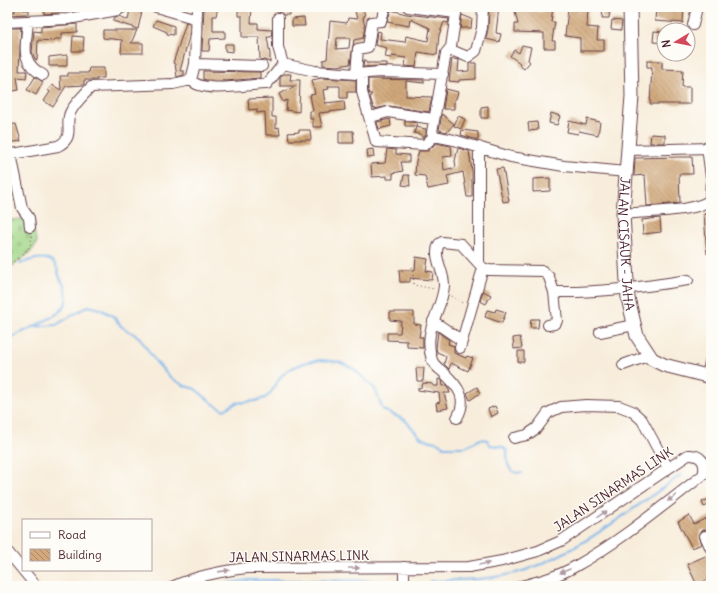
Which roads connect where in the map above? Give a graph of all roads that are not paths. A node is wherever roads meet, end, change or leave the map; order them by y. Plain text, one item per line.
1 (123, 7) edge
2 (156, 7) edge
3 (197, 7) edge
4 (385, 7) edge
5 (408, 7) edge
6 (630, 7) edge
7 (634, 7) edge
8 (697, 7) edge
9 (480, 8) edge
10 (456, 10) edge
11 (278, 18) dead end
12 (197, 19) junction
13 (7, 22) edge
14 (28, 22) junction
15 (694, 22) edge
16 (451, 50) junction
17 (631, 60) junction
18 (195, 64) junction
19 (284, 64) junction
20 (262, 66) dead end
21 (359, 74) junction
22 (443, 74) junction
23 (43, 75) dead end
24 (191, 80) junction
25 (370, 117) junction
26 (433, 119) junction
27 (434, 136) junction
28 (479, 147) junction
29 (709, 147) edge
30 (628, 150) junction
31 (9, 154) edge
32 (626, 172) junction
33 (623, 214) junction
34 (30, 227) road end
35 (481, 265) junction
36 (688, 280) dead end
37 (627, 290) junction
38 (554, 292) junction
39 (433, 321) junction
40 (634, 324) junction
41 (548, 325) dead end
42 (600, 332) dead end
43 (650, 355) junction
44 (711, 358) edge
45 (623, 366) dead end
46 (709, 376) edge
47 (457, 418) dead end
48 (514, 438) dead end
49 (668, 468) junction
50 (704, 536) dead end
51 (711, 549) edge
52 (7, 551) edge
53 (404, 568) junction
54 (22, 569) edge
55 (24, 571) edge
56 (36, 586) edge
57 (174, 586) edge
58 (404, 586) edge
59 (521, 586) edge

1 - 14 street
2 - 12 street
3 - 12 street
4 - 21 street
5 - 10 street
6 - 17 main road
7 - 17 main road
8 - 15 street
9 - 16 street
10 - 16 street
11 - 19 street
12 - 18 street
13 - 14 street
14 - 23 street
16 - 22 street
17 - 30 main road, JALAN CISAUK - JAHA
18 - 20 street
18 - 24 street
19 - 21 street
19 - 24 street
21 - 22 street
21 - 25 street
22 - 26 street
24 - 31 street
25 - 26 street
25 - 27 street
26 - 27 street
27 - 28 street
28 - 32 street
28 - 35 street
29 - 30 street
29 - 33 street
30 - 32 main road, JALAN CISAUK - JAHA
31 - 34 street
32 - 33 main road, JALAN CISAUK - JAHA
33 - 37 main road, JALAN CISAUK - JAHA
35 - 38 street
35 - 39 street
35 - 39 street
36 - 37 street
37 - 38 street
37 - 40 main road, JALAN CISAUK - JAHA
38 - 41 street
39 - 47 street
40 - 42 street
40 - 43 main road, JALAN CISAUK - JAHA
43 - 45 street
43 - 46 main road, JALAN CISAUK - JAHA
44 - 46 street
48 - 49 street
53 -> 49 street, JALAN SINARMAS LINK
49 -> 59 street, JALAN SINARMAS LINK
50 - 51 street
52 - 54 street
57 -> 53 street, JALAN SINARMAS LINK
53 - 58 street
55 - 56 street

